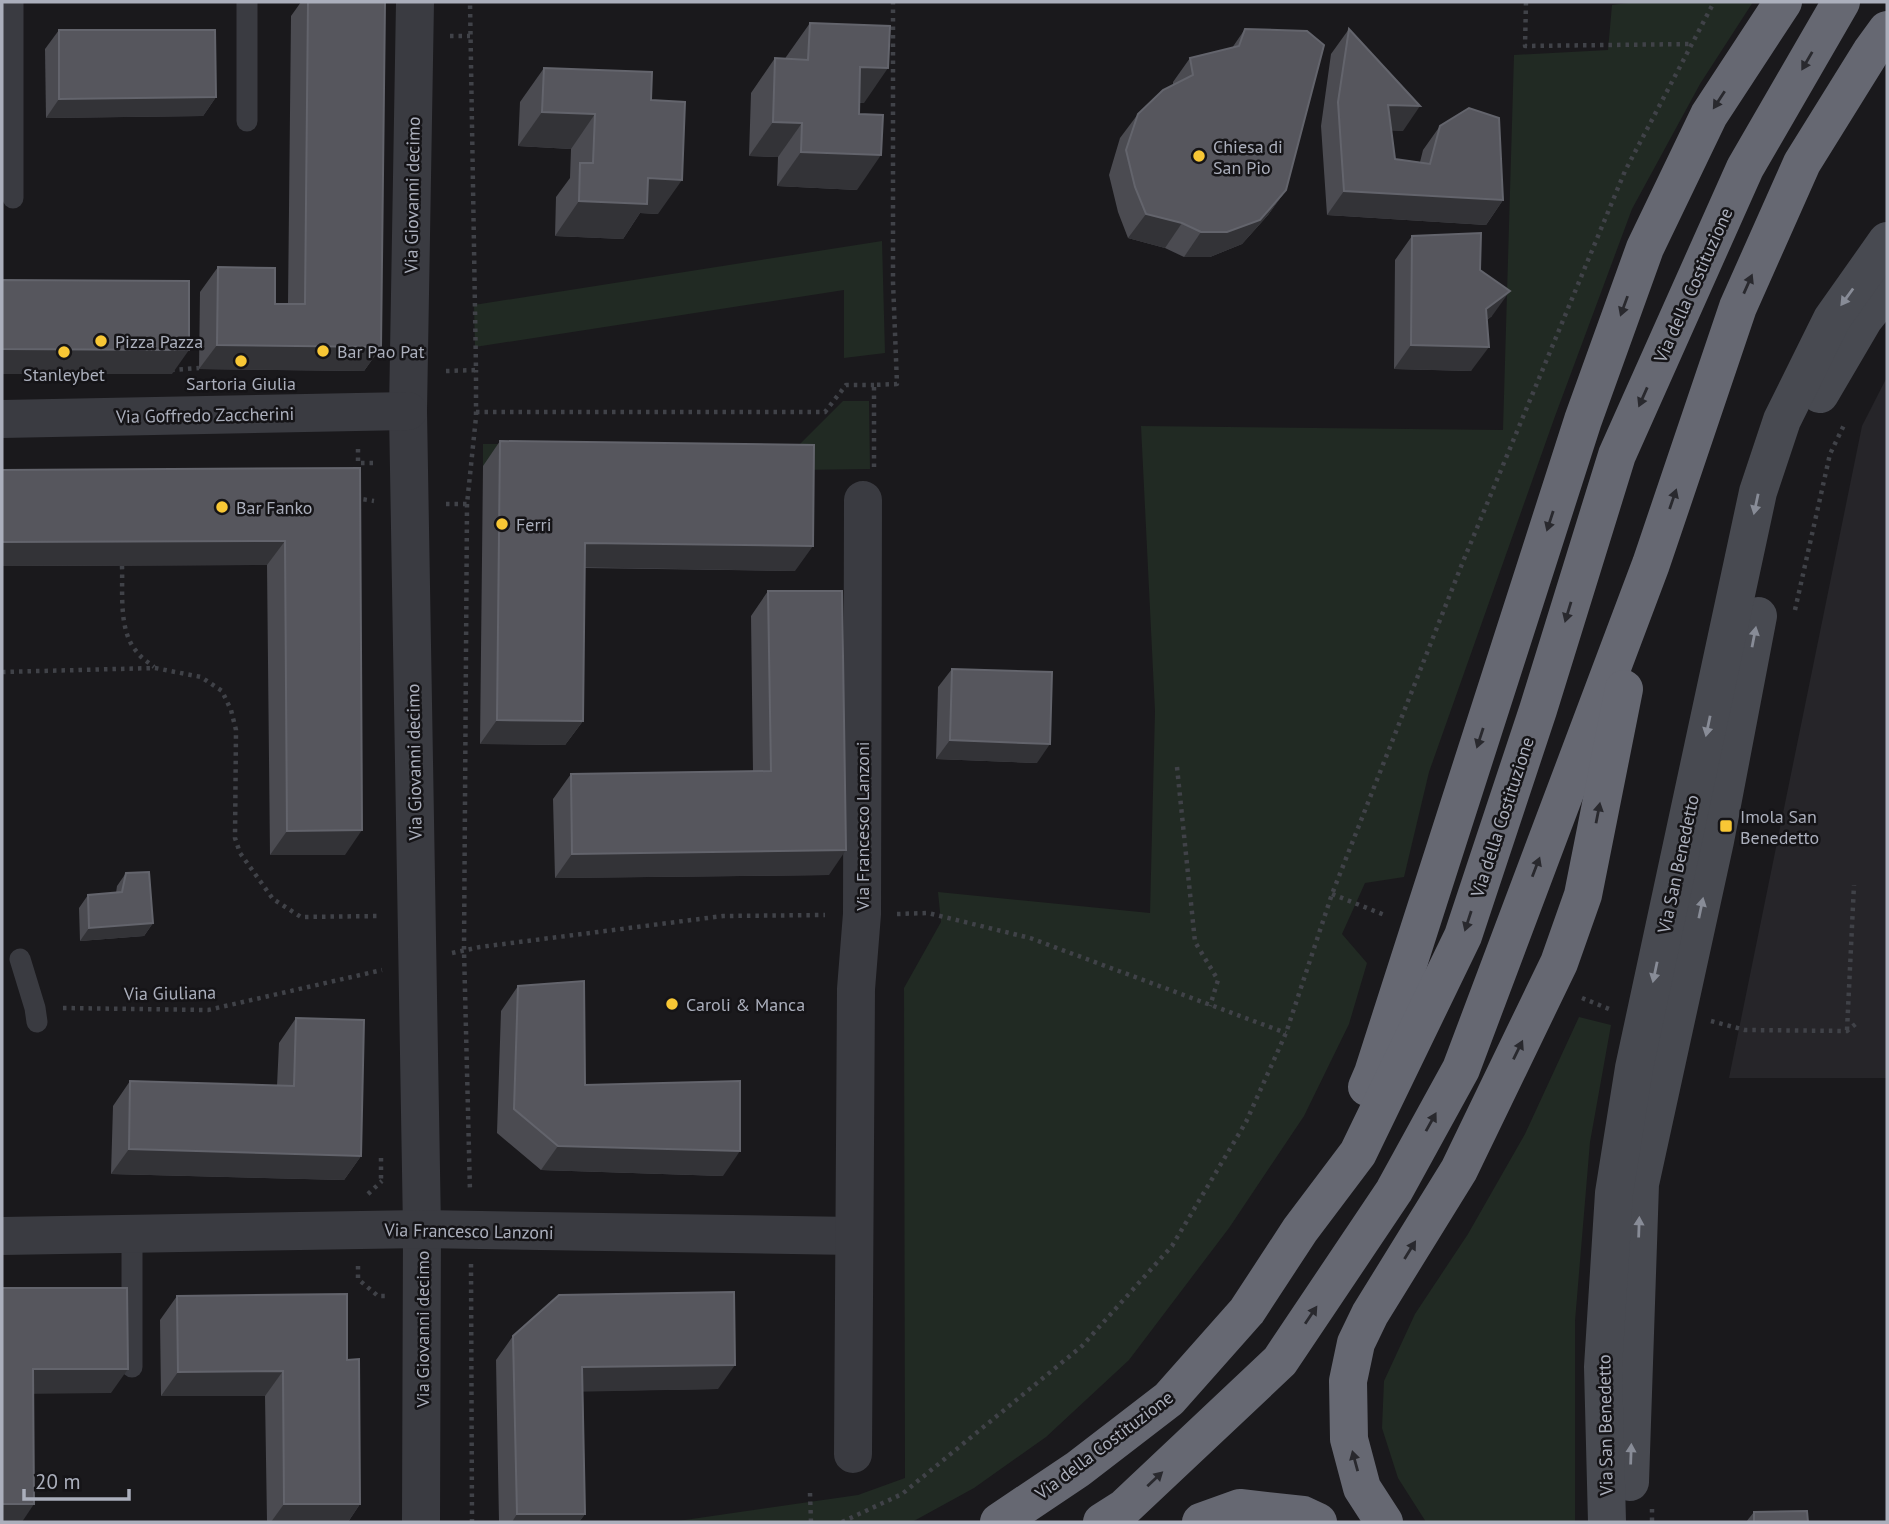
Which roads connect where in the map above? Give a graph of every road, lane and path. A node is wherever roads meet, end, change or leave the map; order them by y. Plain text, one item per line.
1 (13, 2) edge
2 (247, 2) edge
3 (415, 2) edge
4 (470, 2) edge
5 (893, 2) edge
6 (1526, 2) edge
7 (1714, 2) edge
8 (1783, 2) edge
9 (1841, 2) edge
10 (1887, 30) edge
11 (1692, 44) junction
12 (246, 126) dead end
13 (12, 198) dead end
14 (1887, 242) edge
15 (1887, 290) edge
16 (199, 368) dead end
17 (172, 370) edge
18 (475, 370) junction
19 (409, 372) junction
20 (873, 385) junction
21 (408, 411) junction
22 (476, 412) junction
23 (1848, 416) dead end
24 (2, 419) edge
25 (343, 496) edge
26 (863, 500) joint
27 (396, 504) junction
28 (467, 504) junction
29 (1651, 564) junction
30 (122, 566) edge
31 (1794, 615) dead end
32 (155, 668) junction
33 (2, 672) edge
34 (1177, 767) dead end
35 (1854, 885) dead end
36 (1332, 894) junction
37 (1355, 903) dead end
38 (379, 916) dead end
39 (464, 950) dead end
40 (20, 959) dead end
41 (418, 960) junction
42 (1210, 1006) dead end
43 (36, 1015) joint
44 (1710, 1021) dead end
45 (1858, 1022) dead end
46 (1847, 1031) junction
47 (422, 1229) junction
48 (1300, 1230) junction
49 (132, 1234) junction
50 (2, 1236) edge
51 (853, 1236) junction
52 (132, 1367) dead end
53 (853, 1454) dead end
54 (810, 1493) dead end
55 (421, 1522) edge
56 (811, 1522) edge
57 (842, 1522) edge
58 (999, 1522) edge
59 (1102, 1522) edge
60 (1201, 1522) edge
61 (1318, 1522) edge
62 (1384, 1522) edge
63 (1607, 1522) edge
64 (1629, 1522) edge

1 - 13 lane
2 - 12 lane
3 - 19 street, Via Giovanni decimo
4 - 18 path
5 - 20 path
6 - 11 path
7 - 11 path
8 -> 48 highway
9 -> 48 highway, Via della Costituzione
29 -> 10 highway
11 - 36 path
14 -> 63 street, Via San Benedetto
64 -> 15 street, Via San Benedetto
16 - 17 path
18 - 19 path
18 - 22 path
19 - 21 street, Via Giovanni decimo
20 - 22 path
20 - 26 path
21 - 24 street, Via Goffredo Zaccherini
21 - 27 street, Via Giovanni decimo
22 - 28 path
23 - 31 path
25 - 27 path
26 - 51 street, Via Francesco Lanzoni
27 - 28 path
27 - 41 street, Via Giovanni decimo
28 - 39 path
59 -> 29 highway
62 -> 29 highway
30 - 32 path
32 - 33 path
32 - 38 path
34 - 42 path
35 - 46 path
36 - 37 path
36 - 57 path
40 - 43 lane
41 - 43 path, Via Giuliana
41 - 47 street, Via Giovanni decimo
44 - 46 path
45 - 46 path
47 - 49 street, Via Francesco Lanzoni
47 - 51 street, Via Francesco Lanzoni
47 - 55 street, Via Giovanni decimo
48 - 58 highway, Via della Costituzione
49 - 50 street, Via Francesco Lanzoni
49 - 52 lane
51 - 53 street, Via Francesco Lanzoni
54 - 56 path
60 - 61 highway

